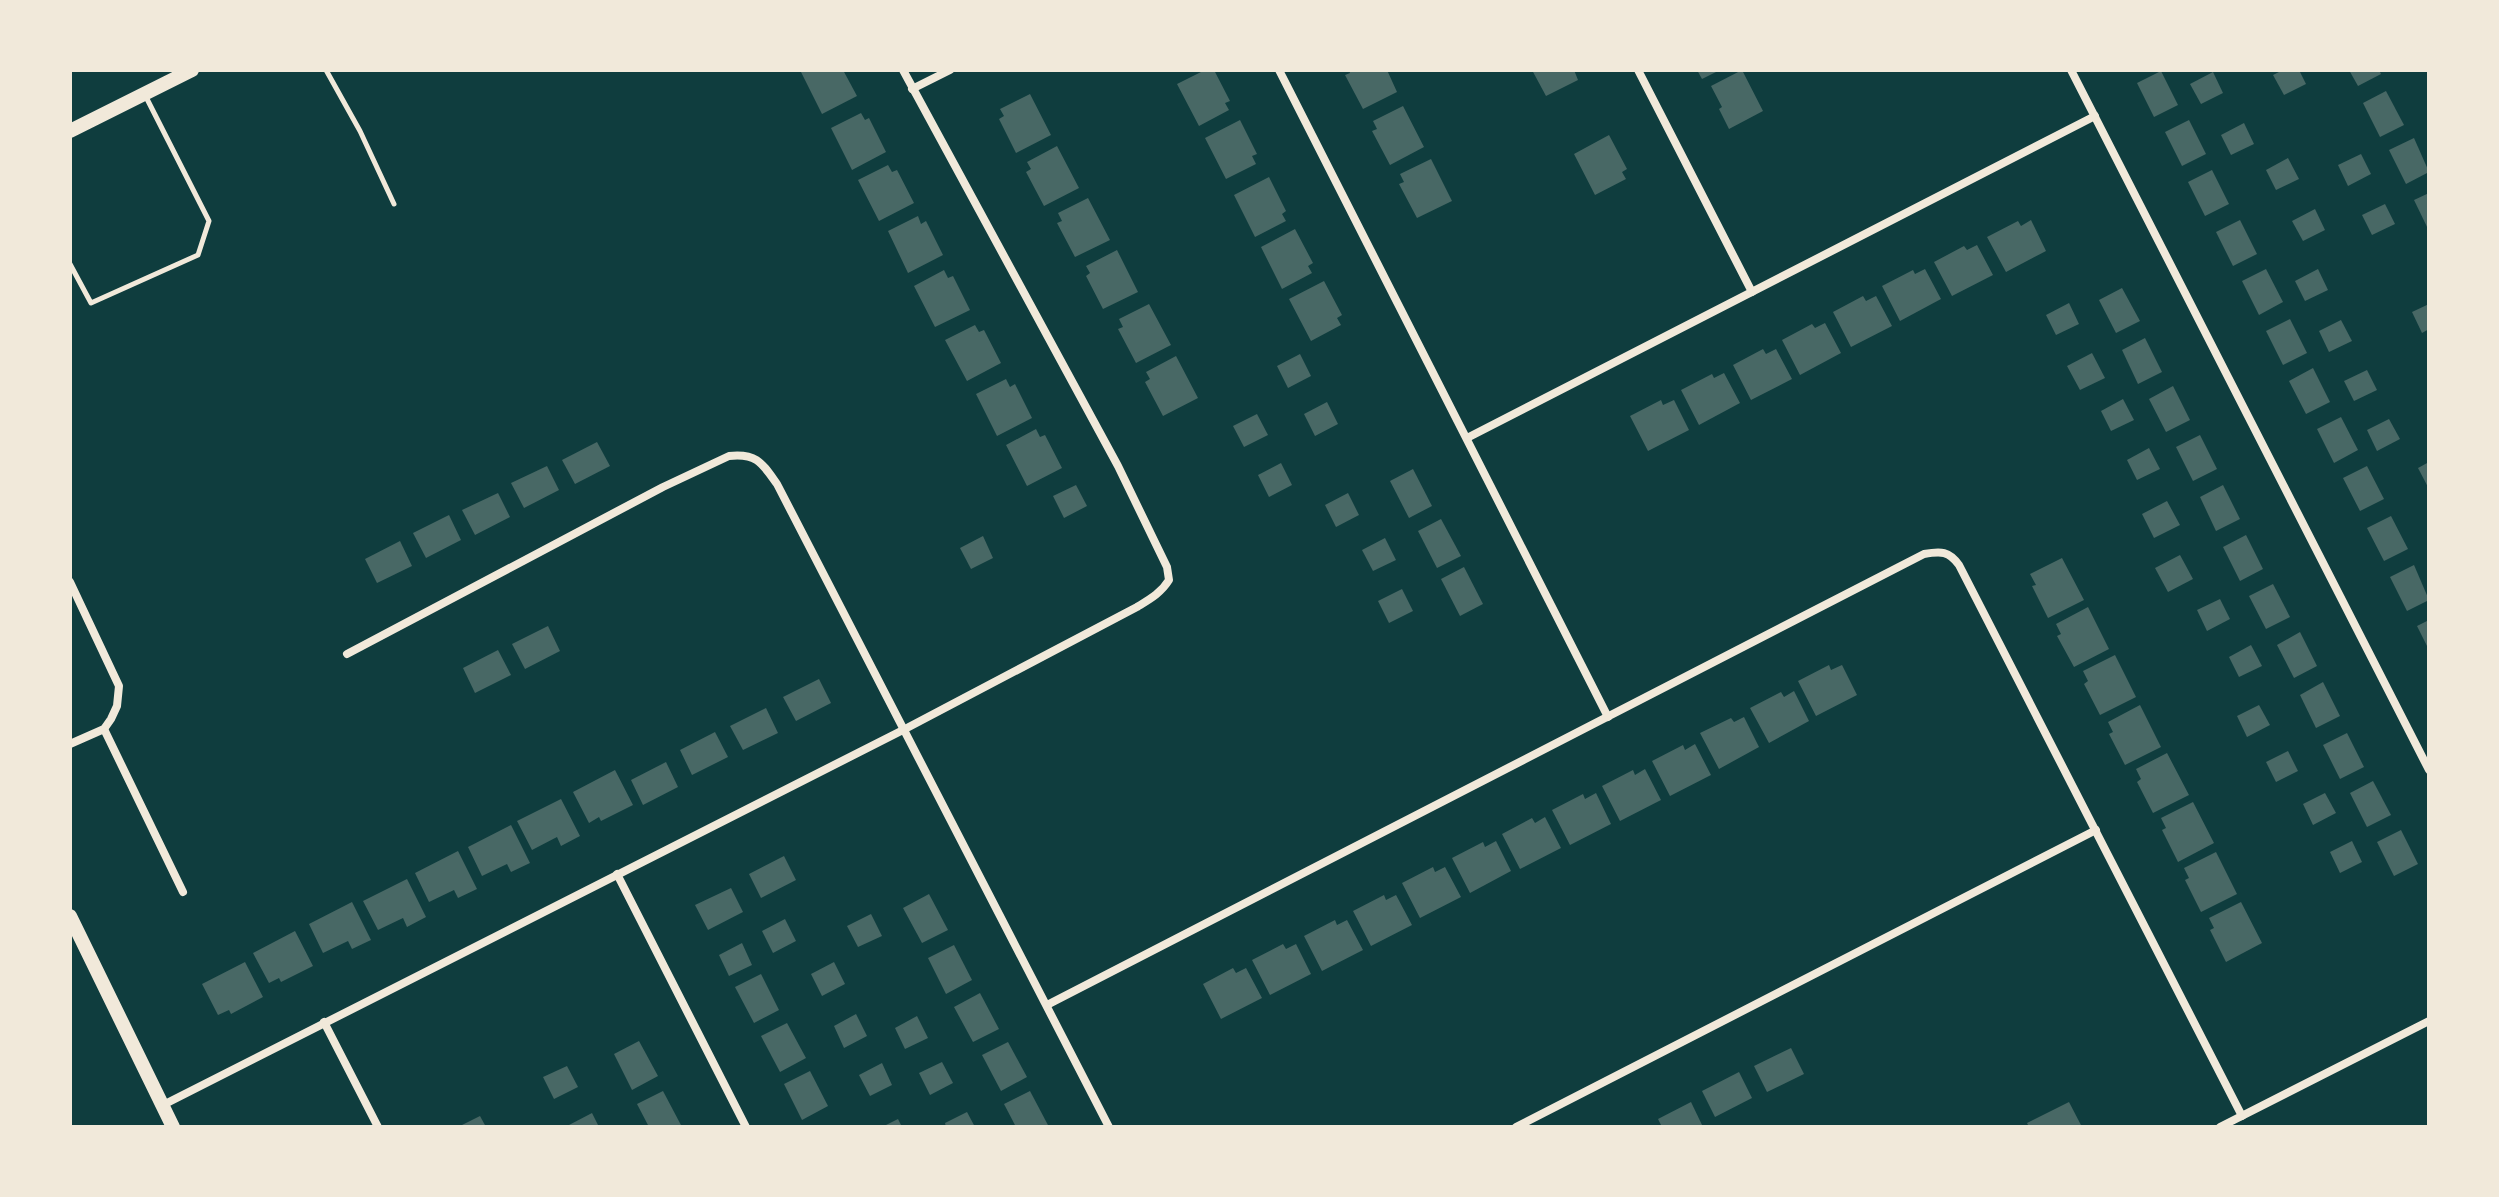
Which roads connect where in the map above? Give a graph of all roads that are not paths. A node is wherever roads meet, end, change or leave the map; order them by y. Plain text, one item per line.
1 (192, 70) edge
2 (326, 70) edge
3 (903, 70) edge
4 (950, 70) edge
5 (1279, 70) edge
6 (1638, 70) edge
7 (2071, 70) edge
8 (912, 89) junction
9 (145, 94) junction
10 (2095, 116) junction
11 (70, 131) edge
12 (394, 204) dead end
13 (70, 264) edge
14 (1752, 292) junction
15 (1467, 438) junction
16 (70, 582) edge
17 (347, 654) dead end
18 (1608, 717) junction
19 (104, 729) junction
20 (905, 729) junction
21 (70, 744) edge
22 (2429, 770) edge
23 (2096, 830) junction
24 (617, 874) junction
25 (183, 892) dead end
26 (70, 916) edge
27 (1047, 1005) junction
28 (2429, 1021) edge
29 (324, 1022) junction
30 (163, 1105) junction
31 (2242, 1116) junction
32 (173, 1127) edge
33 (378, 1127) edge
34 (746, 1127) edge
35 (1109, 1127) edge
36 (1516, 1127) edge
37 (2220, 1127) edge

1 - 9 main road
2 - 12 lane
3 - 8 street
4 - 8 street
5 - 15 street
6 - 14 street
7 - 10 street
8 - 20 street
9 - 11 main road
9 - 13 lane
10 - 14 street
10 - 22 street
14 - 15 street
15 - 18 street
16 - 19 street
17 - 20 street
18 - 23 street
18 - 27 street
19 - 21 street
19 - 25 street
20 - 24 street
20 - 27 street
23 - 31 street
23 - 36 street
24 - 29 street
24 - 34 street
26 - 30 main road
27 - 35 street
28 - 31 street
29 - 30 street
29 - 33 street
30 - 32 main road
31 - 37 street

